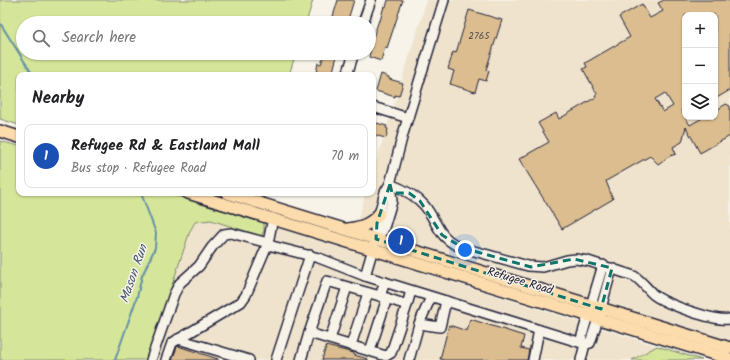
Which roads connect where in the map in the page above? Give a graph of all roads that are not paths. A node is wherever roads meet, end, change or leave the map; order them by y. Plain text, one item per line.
1 (371, 0) edge
2 (444, 0) edge
3 (365, 16) edge
4 (352, 60) edge
5 (348, 72) edge
6 (376, 108) edge
7 (408, 118) junction
8 (0, 131) edge
9 (16, 136) edge
10 (390, 184) junction
11 (409, 193) junction
12 (198, 196) edge
13 (237, 196) edge
14 (392, 201) junction
15 (379, 214) junction
16 (273, 218) junction
17 (347, 230) junction
18 (375, 241) junction
19 (268, 243) junction
20 (310, 255) junction
21 (603, 265) junction
22 (612, 268) junction
23 (365, 276) junction
24 (385, 282) junction
25 (348, 287) junction
26 (411, 291) junction
27 (368, 293) junction
28 (383, 297) junction
29 (431, 297) junction
30 (446, 301) junction
31 (407, 305) junction
32 (595, 312) junction
33 (730, 319) edge
34 (419, 324) junction
35 (539, 330) junction
36 (310, 333) junction
37 (178, 339) junction
38 (330, 339) junction
39 (585, 344) junction
40 (351, 345) junction
41 (730, 348) edge
42 (370, 351) junction
43 (390, 356) edge
44 (730, 359) edge
45 (151, 360) edge
46 (166, 360) edge
47 (249, 360) edge
48 (276, 360) edge
49 (301, 360) edge
50 (409, 360) edge
51 (533, 360) edge
52 (581, 360) edge

1 - 3 street
2 - 7 street
4 - 5 street
6 - 7 street
7 - 10 street
8 - 9 main road
10 - 11 street
10 - 14 street
10 - 15 street
11 - 14 street
11 - 21 street
12 - 16 main road, Refugee Road
13 - 17 main road, Refugee Road
14 - 18 street
15 - 17 main road
15 - 18 street
16 - 18 main road, Refugee Road
16 - 19 street
17 - 18 main road, Refugee Road
18 - 23 street
18 - 32 main road, Refugee Road
19 - 20 street
19 - 37 street
19 - 45 street
20 - 23 street
20 - 48 street
21 - 22 street
21 - 32 street
22 - 32 street
22 - 33 street
23 - 24 street
24 - 26 street
24 - 28 street
25 - 27 street
25 - 36 street
25 - 38 street
26 - 29 street
26 - 31 street
27 - 28 street
27 - 40 street
28 - 31 street
28 - 42 street
29 - 30 street
29 - 34 street
30 - 34 street
30 - 35 street
31 - 43 street
32 - 39 street
32 - 41 main road, Refugee Road
32 - 44 main road, Refugee Road
34 - 50 street
35 - 39 street
35 - 51 street
36 - 38 street
36 - 49 street
37 - 46 street
37 - 47 street
38 - 40 street
39 - 52 street
40 - 42 street
42 - 43 street

